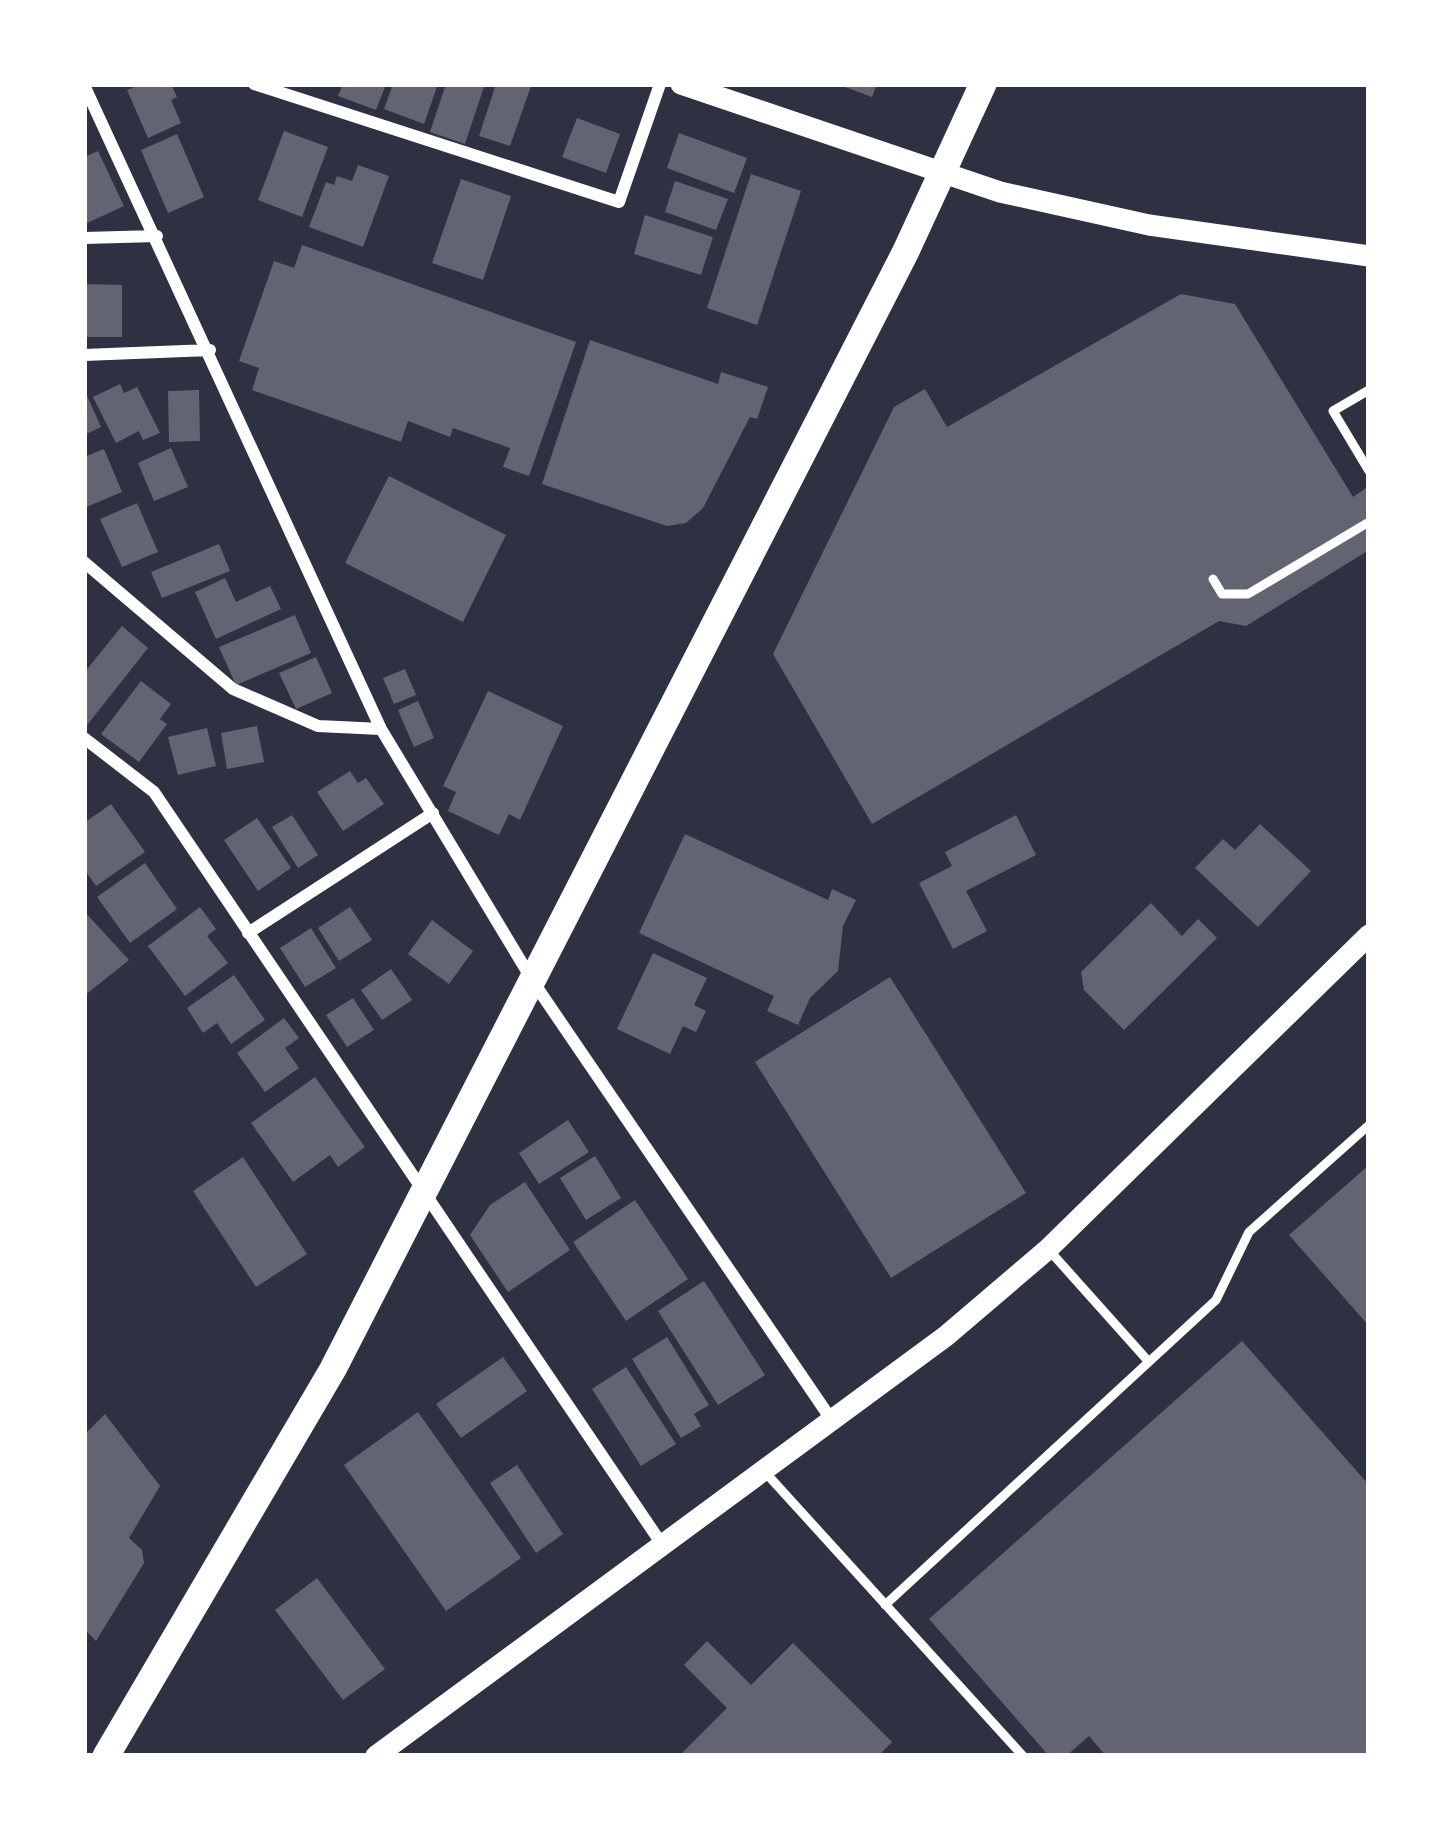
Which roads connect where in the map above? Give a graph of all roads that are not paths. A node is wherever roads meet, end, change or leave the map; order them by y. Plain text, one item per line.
1 (254, 84) edge
2 (660, 84) edge
3 (681, 84) edge
4 (982, 84) edge
5 (84, 85) edge
6 (940, 173) junction
7 (157, 236) junction
8 (84, 238) edge
9 (1369, 256) edge
10 (209, 350) junction
11 (84, 355) edge
12 (1369, 390) edge
13 (1369, 471) edge
14 (1369, 522) edge
15 (84, 562) edge
16 (1213, 579) dead end
17 (381, 729) junction
18 (84, 738) edge
19 (433, 813) junction
20 (248, 933) junction
21 (1369, 934) edge
22 (534, 983) junction
23 (1369, 1125) edge
24 (423, 1196) junction
25 (1048, 1249) junction
26 (1149, 1362) junction
27 (833, 1422) junction
28 (765, 1472) junction
29 (661, 1543) junction
30 (885, 1605) junction
31 (106, 1756) edge
32 (376, 1756) edge
33 (1023, 1756) edge

1 - 2 street
3 - 6 street
4 - 6 highway
5 - 7 street
6 - 9 street
6 - 22 highway
7 - 8 street
7 - 10 street
10 - 11 street
10 - 17 street
12 - 13 lane
14 - 16 lane
15 - 17 street
17 - 19 street
18 - 20 street
19 - 20 street
19 - 22 street
20 - 24 street
21 - 25 street
22 - 24 highway
22 - 27 street
23 - 26 lane
24 - 29 street
24 - 31 highway
25 - 26 lane
25 - 27 street
26 - 30 lane
27 - 28 street
28 - 29 street
28 - 30 lane
29 - 32 street
30 - 33 lane

